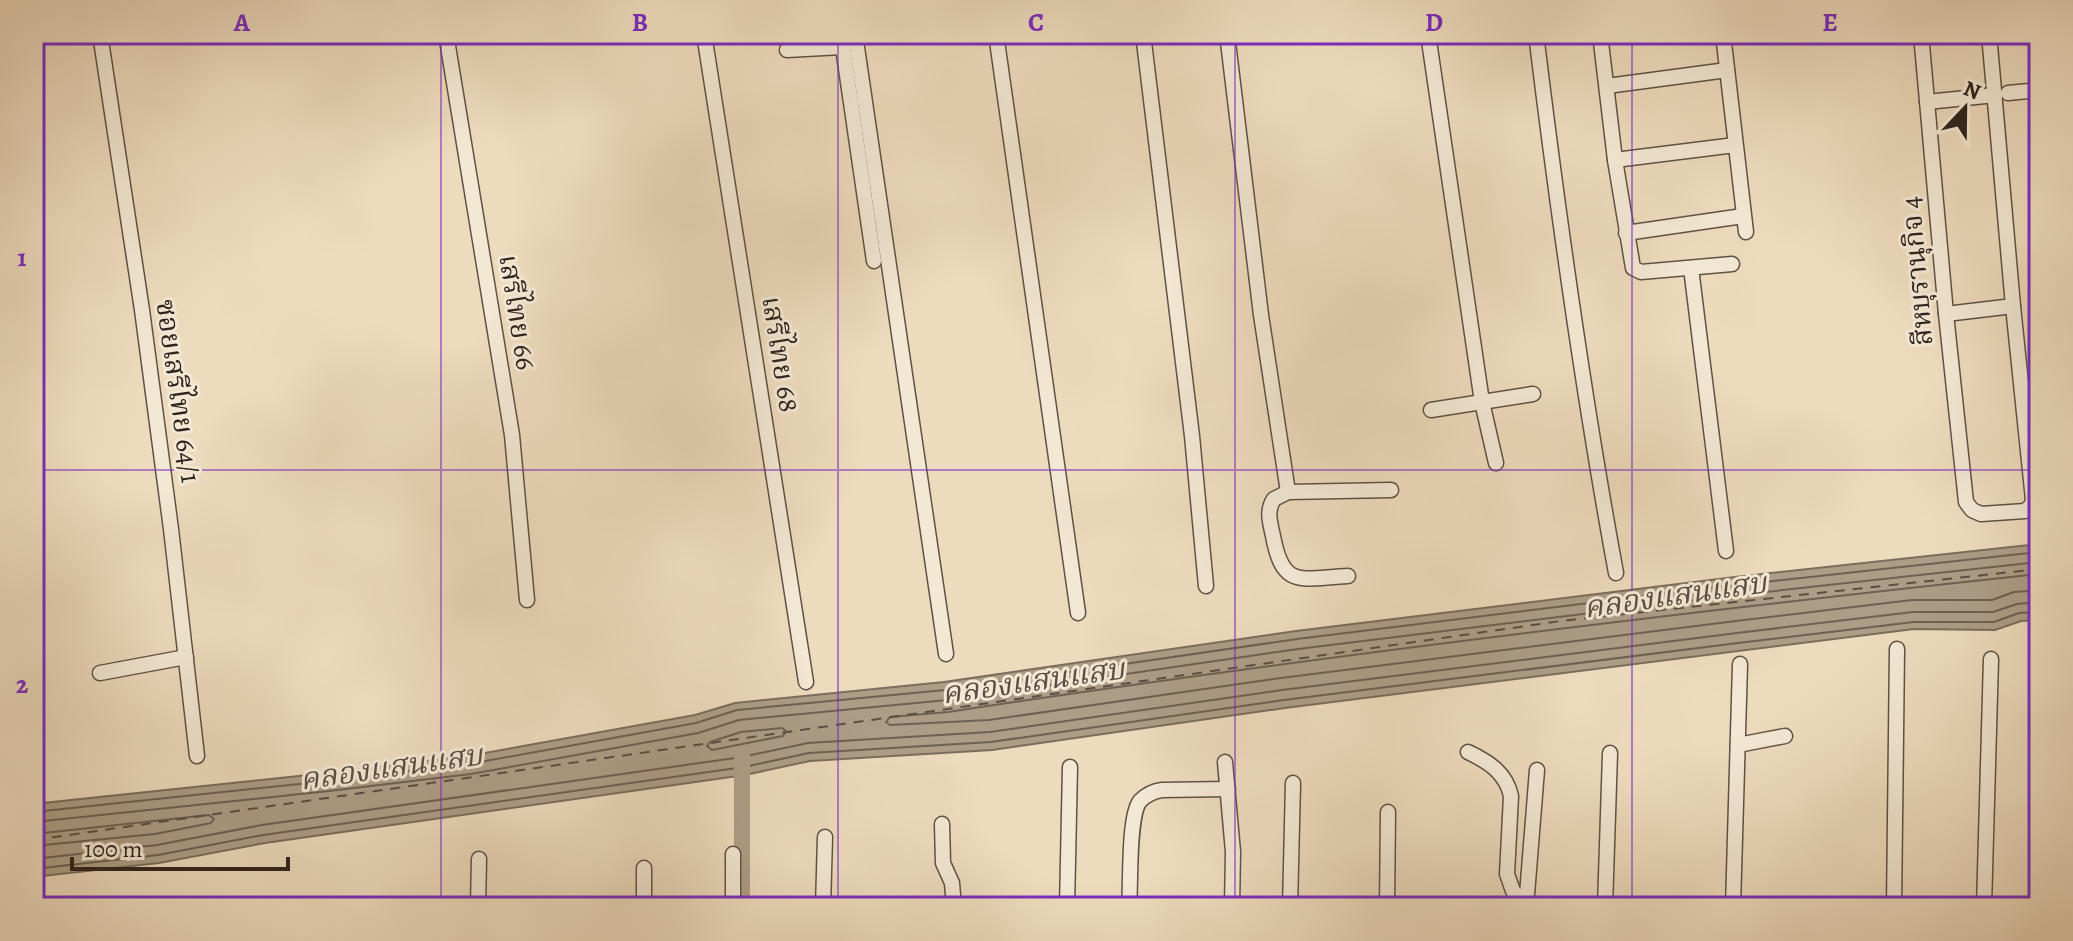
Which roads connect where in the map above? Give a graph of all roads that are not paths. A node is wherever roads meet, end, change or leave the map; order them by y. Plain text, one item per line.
1 (100, 34) edge
2 (446, 34) edge
3 (704, 34) edge
4 (855, 34) edge
5 (996, 34) edge
6 (1143, 34) edge
7 (1227, 34) edge
8 (1428, 34) edge
9 (1536, 34) edge
10 (1600, 34) edge
11 (1723, 34) edge
12 (1921, 34) edge
13 (1989, 34) edge
14 (842, 40) edge
15 (787, 50) dead end
16 (1727, 70) junction
17 (1607, 86) junction
18 (2039, 90) edge
19 (2001, 94) junction
20 (1927, 102) junction
21 (1735, 145) junction
22 (1615, 160) junction
23 (1743, 216) junction
24 (1746, 232) dead end
25 (1626, 233) junction
26 (874, 261) dead end
27 (1732, 264) dead end
28 (1691, 268) junction
29 (2013, 306) junction
30 (1946, 314) junction
31 (1533, 394) dead end
32 (1482, 402) junction
33 (1431, 410) dead end
34 (1496, 463) dead end
35 (1391, 490) dead end
36 (1288, 492) junction
37 (1726, 551) dead end
38 (1616, 573) dead end
39 (1348, 576) dead end
40 (1206, 586) dead end
41 (527, 600) dead end
42 (1078, 613) dead end
43 (1897, 649) dead end
44 (946, 654) dead end
45 (186, 657) junction
46 (1991, 659) dead end
47 (1740, 664) dead end
48 (100, 673) dead end
49 (806, 682) dead end
50 (1785, 736) dead end
51 (1738, 745) junction
52 (1468, 752) dead end
53 (1610, 753) dead end
54 (197, 756) dead end
55 (1225, 762) dead end
56 (1070, 767) dead end
57 (1537, 770) dead end
58 (1293, 783) dead end
59 (1228, 789) junction
60 (1388, 812) dead end
61 (942, 824) dead end
62 (825, 837) dead end
63 (733, 854) dead end
64 (479, 859) dead end
65 (644, 868) dead end
66 (478, 907) edge
67 (644, 907) edge
68 (733, 907) edge
69 (823, 907) edge
70 (954, 907) edge
71 (1067, 907) edge
72 (1129, 907) edge
73 (1232, 907) edge
74 (1290, 907) edge
75 (1387, 907) edge
76 (1526, 907) edge
77 (1605, 907) edge
78 (1733, 907) edge
79 (1894, 907) edge
80 (1984, 907) edge

1 - 45 street, ซอยเสรีไทย 64/1
2 - 41 street, เสรีไทย 66
3 - 49 street, เสรีไทย 68
4 - 44 street
5 - 42 street
6 - 40 street
7 - 36 street
8 - 32 street
9 - 38 street
10 - 17 street
11 - 16 street
12 - 20 street, สีหบุรานุกิจ 4
13 - 19 street
14 - 15 street
14 - 26 street
16 - 17 street
16 - 21 street
17 - 22 street
18 - 19 street
19 - 20 street
19 - 29 street
20 - 30 street, สีหบุรานุกิจ 4
21 - 22 street
21 - 23 street
22 - 25 street
23 - 24 street
23 - 25 street
25 - 28 street
27 - 28 street
28 - 37 street
29 - 30 street
29 - 30 street, สีหบุรานุกิจ 4
31 - 32 street
32 - 33 street
32 - 34 street
35 - 36 street
36 - 39 street
43 - 79 street
45 - 48 street
45 - 54 street, ซอยเสรีไทย 64/1
46 - 80 street
47 - 51 street
50 - 51 street
51 - 78 street
52 - 76 street
53 - 77 street
55 - 59 street
56 - 71 street
57 - 76 street
58 - 74 street
59 - 72 street
59 - 73 street
60 - 75 street
61 - 70 street
62 - 69 street
63 - 68 street
64 - 66 street
65 - 67 street

